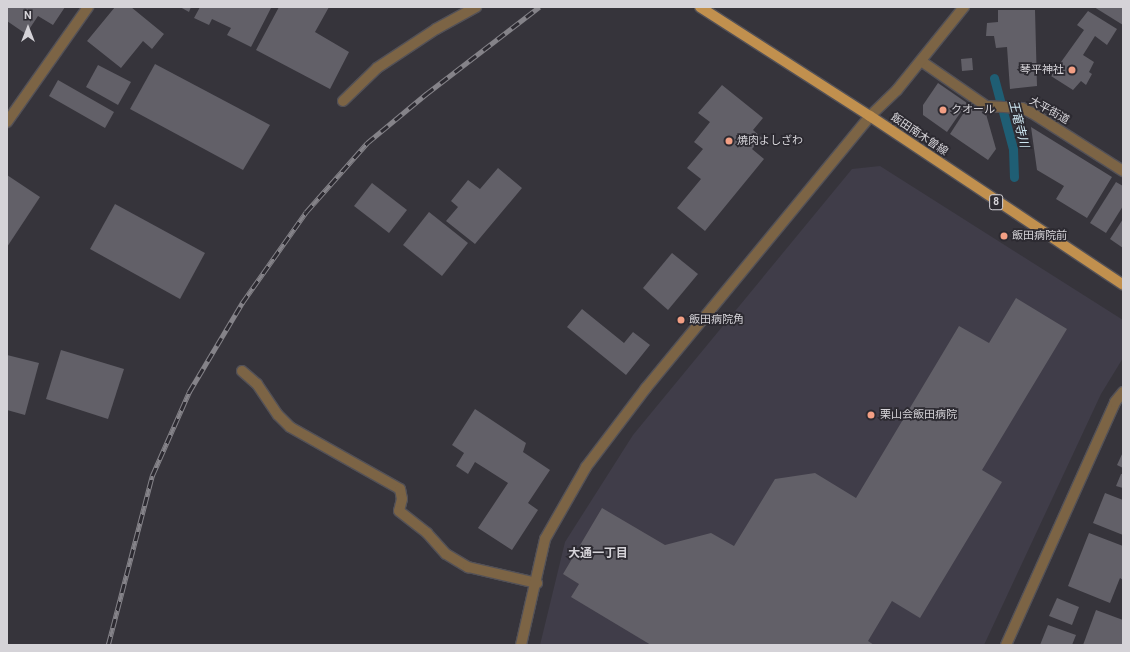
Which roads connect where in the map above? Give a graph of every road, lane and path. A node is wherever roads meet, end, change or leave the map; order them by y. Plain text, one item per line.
1 (88, 7) edge
2 (476, 7) edge
3 (700, 7) edge
4 (964, 7) edge
5 (921, 61) junction
6 (343, 101) dead end
7 (870, 116) junction
8 (7, 122) edge
9 (1123, 170) edge
10 (1123, 285) edge
11 (242, 371) dead end
12 (1123, 392) edge
13 (537, 583) junction
14 (521, 645) edge
15 (1006, 645) edge

1 - 8 street
2 - 6 street
3 - 7 main road, 飯田南木曽線 / 8
4 - 5 street
5 - 7 street
5 - 9 street, 大平街道
7 - 10 main road, 飯田南木曽線 / 8
7 - 13 street
11 - 13 street
12 - 15 street
13 - 14 street

